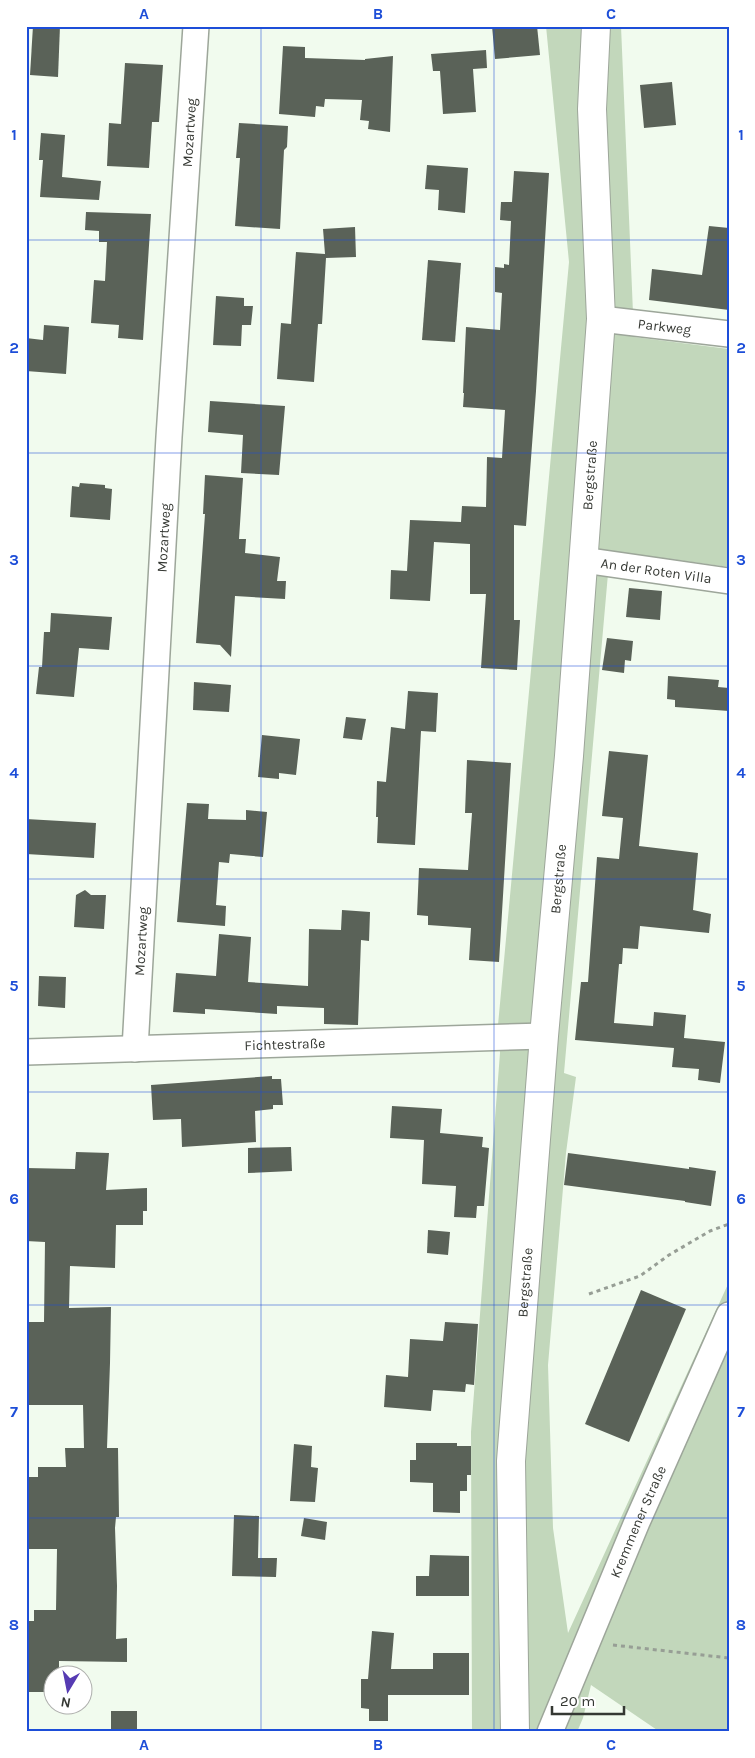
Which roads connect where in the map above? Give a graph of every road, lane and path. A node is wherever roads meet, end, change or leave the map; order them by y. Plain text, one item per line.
1 (196, 26) edge
2 (596, 26) edge
3 (601, 319) junction
4 (729, 334) edge
5 (583, 560) junction
6 (729, 580) edge
7 (544, 1036) junction
8 (135, 1049) junction
9 (26, 1052) edge
10 (729, 1224) edge
11 (589, 1294) dead end
12 (729, 1315) edge
13 (587, 1642) junction
14 (729, 1658) edge
15 (516, 1732) edge
16 (550, 1732) edge

1 - 8 street, Mozartweg
2 - 3 street, Bergstraße
3 - 4 street, Parkweg
3 - 5 street, Bergstraße
5 - 6 street, An der Roten Villa
5 - 7 street, Bergstraße
7 - 8 street, Fichtestraße
7 - 15 street, Bergstraße
8 - 9 street, Fichtestraße
10 - 11 path
12 - 13 street, Kremmener Straße
13 - 14 path
13 - 16 street, Kremmener Straße

